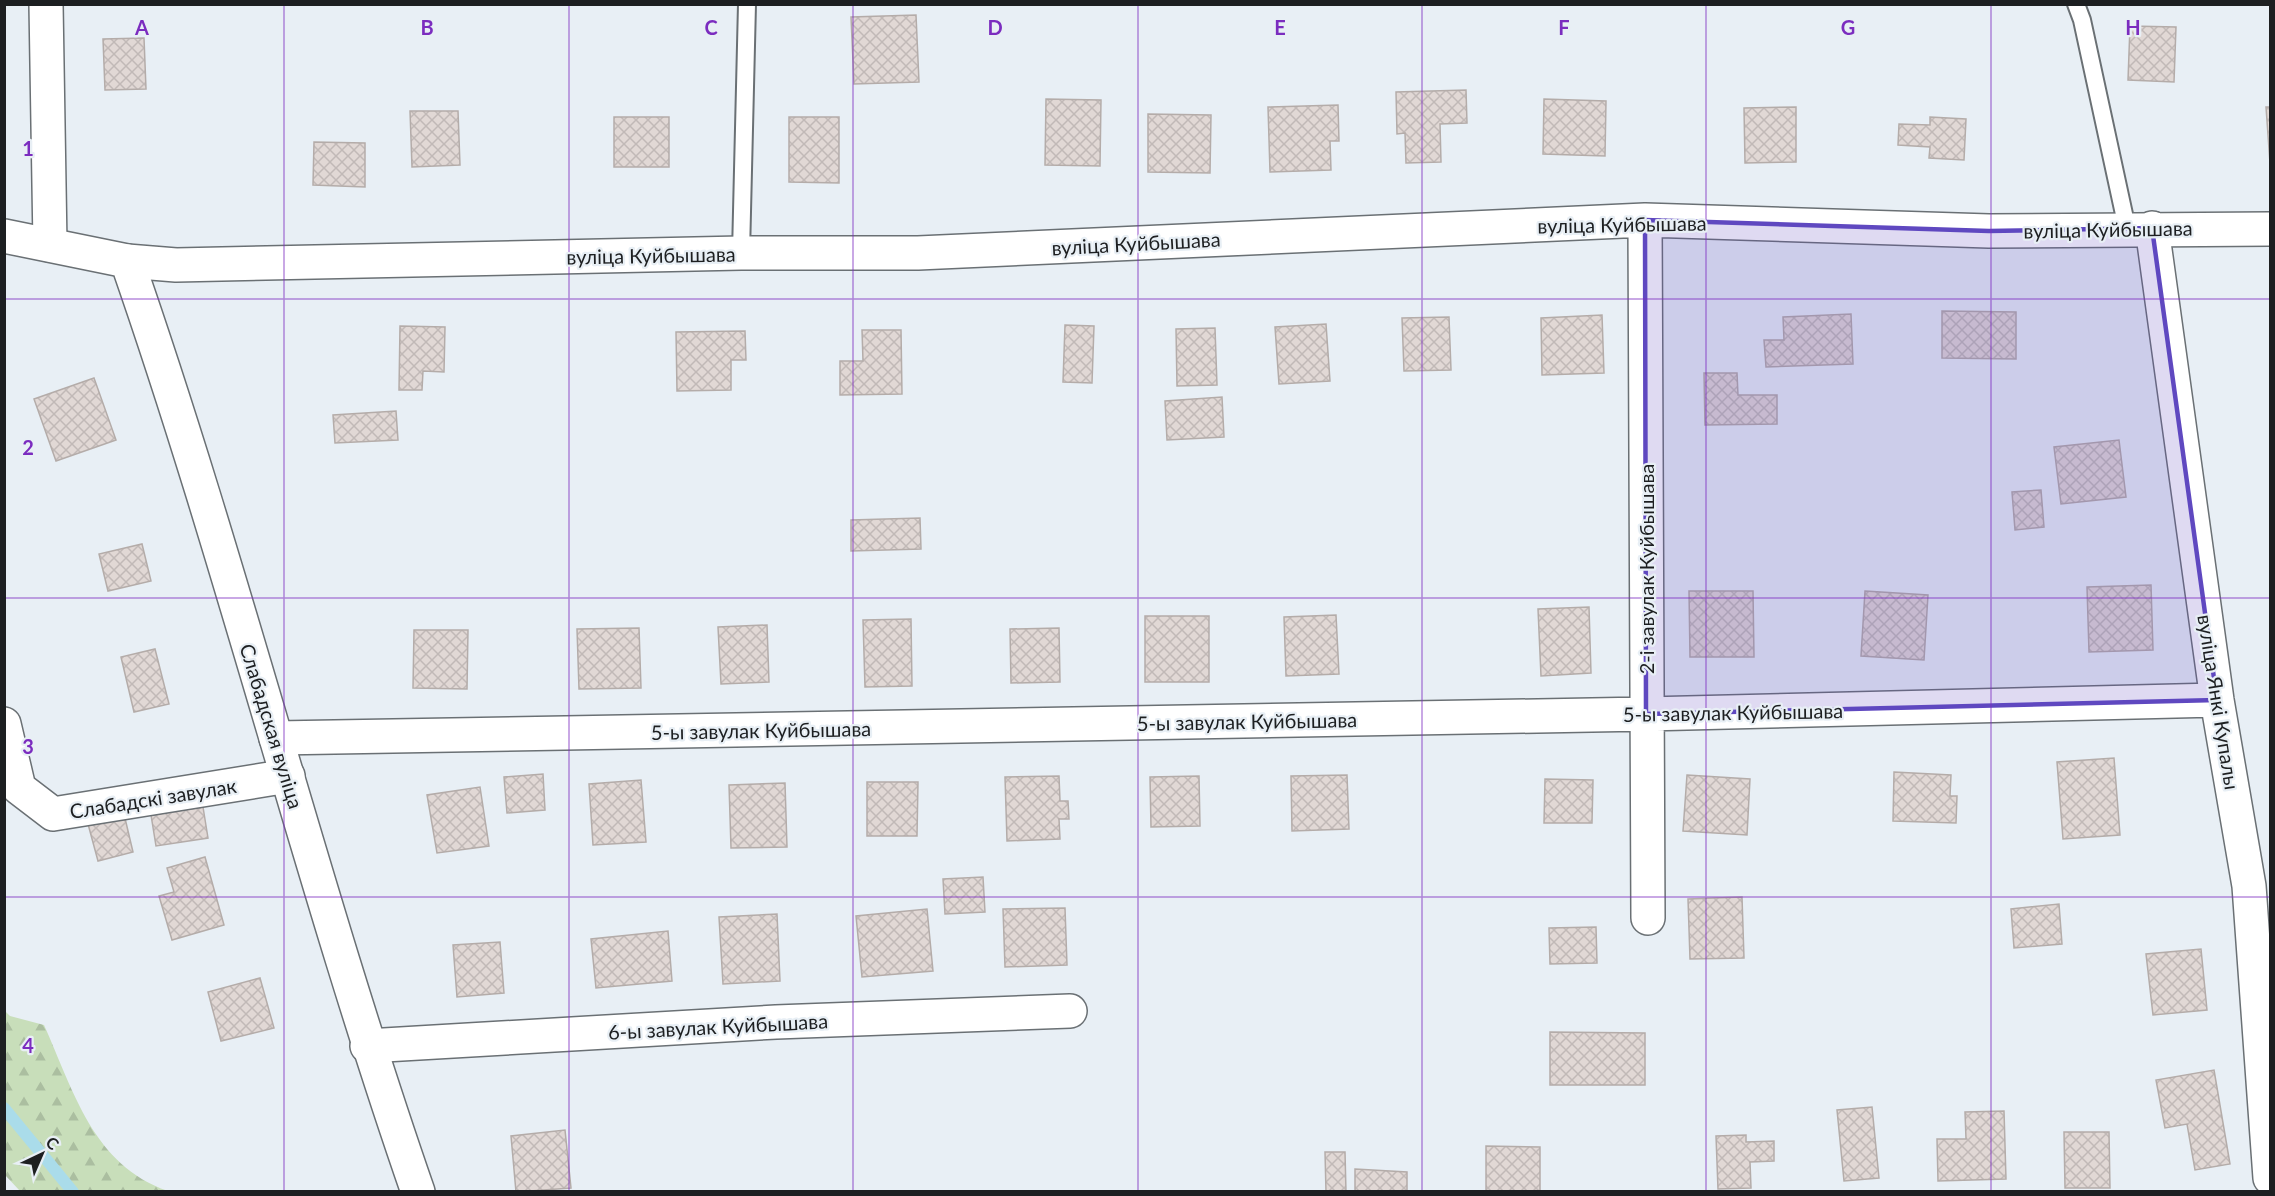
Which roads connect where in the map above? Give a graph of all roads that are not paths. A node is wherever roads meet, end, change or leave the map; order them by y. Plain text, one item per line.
1 (46, 4) edge
2 (747, 4) edge
3 (2076, 4) edge
4 (1645, 220) junction
5 (2139, 228) junction
6 (2271, 229) edge
7 (4, 236) edge
8 (50, 245) junction
9 (741, 253) junction
10 (127, 261) junction
11 (2217, 700) junction
12 (1646, 714) junction
13 (4, 724) edge
14 (276, 738) junction
15 (288, 776) junction
16 (2260, 883) edge
17 (1648, 918) dead end
18 (1070, 1011) dead end
19 (367, 1046) junction
20 (2271, 1178) edge
21 (418, 1191) edge

1 - 8 street
2 - 9 lane
3 - 5 lane
4 - 5 street, вуліца Куйбышава
4 - 9 street, вуліца Куйбышава
4 - 12 street, 2-і завулак Куйбышава
5 - 6 street, вуліца Куйбышава
5 - 11 street, вуліца Янкі Купалы
7 - 8 street, вуліца Куйбышава
8 - 10 street, вуліца Куйбышава
9 - 10 street, вуліца Куйбышава
10 - 14 street, Слабадская вуліца
11 - 12 street, 5-ы завулак Куйбышава
11 - 16 street, вуліца Янкі Купалы
12 - 14 street, 5-ы завулак Куйбышава
12 - 17 street, 2-і завулак Куйбышава
13 - 15 street, Слабадскі завулак
14 - 15 street, Слабадская вуліца
15 - 19 street, Слабадская вуліца
16 - 20 street, вуліца Янкі Купалы
18 - 19 street, 6-ы завулак Куйбышава
19 - 21 street, Слабадская вуліца

